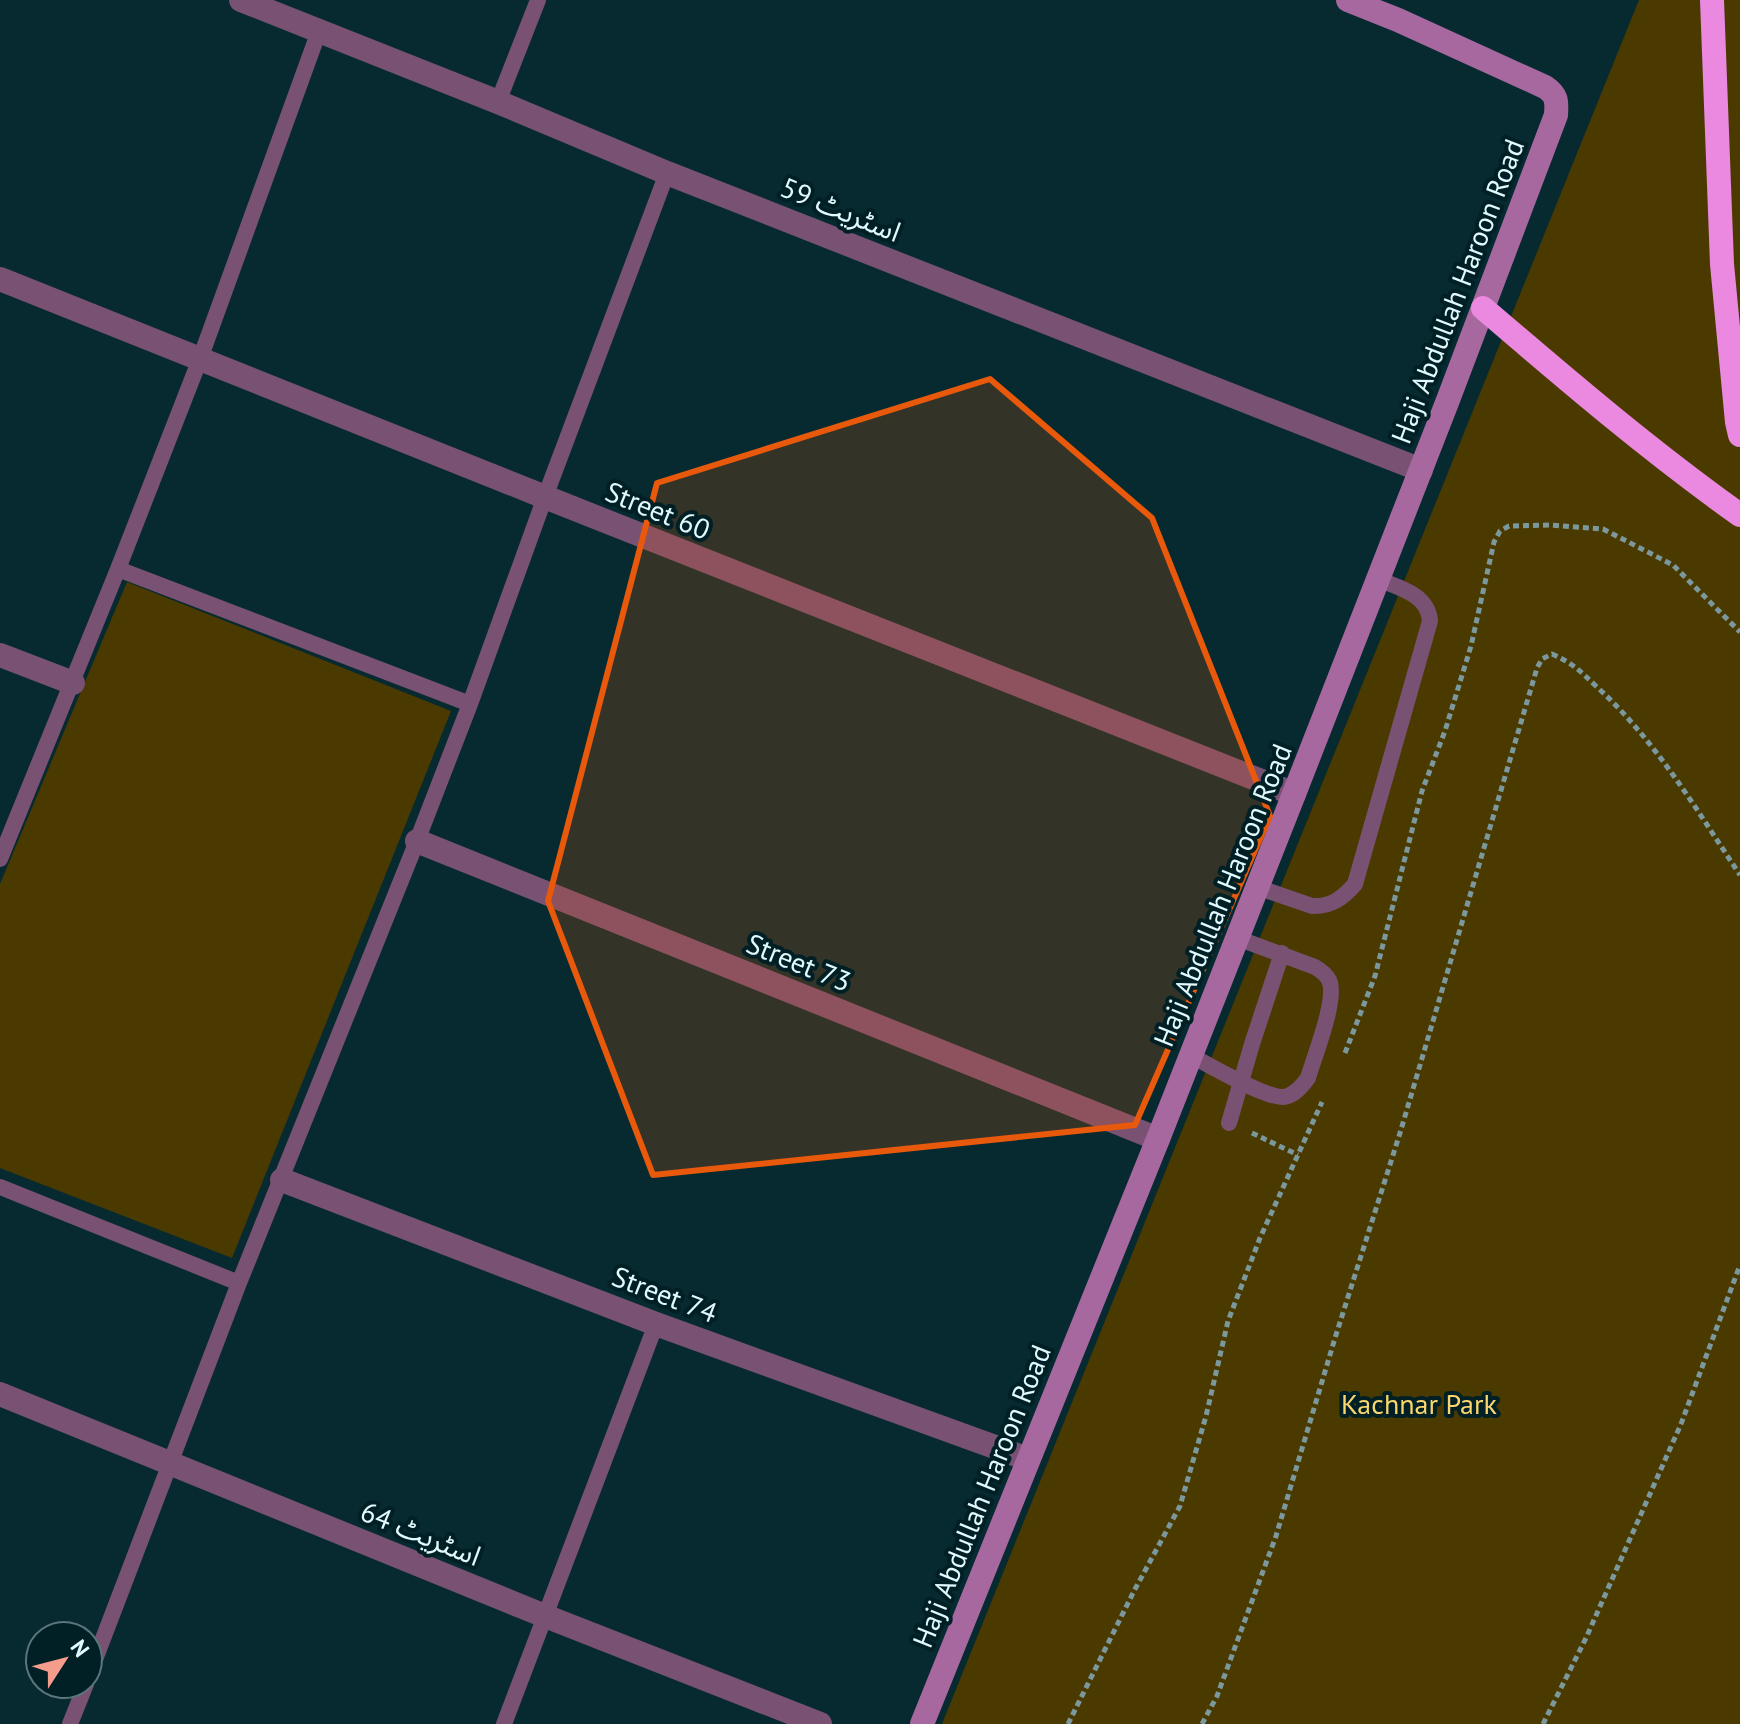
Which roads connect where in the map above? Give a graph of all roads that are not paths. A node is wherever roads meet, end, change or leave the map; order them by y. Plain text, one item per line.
1 (241, 0) edge
2 (538, 0) edge
3 (1348, 0) edge
4 (1377, 0) edge
5 (1712, 0) edge
6 (1398, 20) junction
7 (319, 31) junction
8 (498, 102) junction
9 (667, 173) junction
10 (0, 279) edge
11 (1483, 308) junction
12 (200, 359) junction
13 (1740, 435) edge
14 (1421, 470) junction
15 (545, 497) junction
16 (1740, 515) edge
17 (118, 569) junction
18 (1378, 579) junction
19 (0, 655) edge
20 (73, 683) junction
21 (470, 704) junction
22 (1294, 794) junction
23 (417, 841) junction
24 (0, 859) edge
25 (1257, 887) junction
26 (1237, 938) junction
27 (1282, 953) junction
28 (1190, 1055) junction
29 (1242, 1082) junction
30 (1229, 1123) road end
31 (1158, 1139) junction
32 (282, 1180) junction
33 (0, 1187) edge
34 (239, 1283) junction
35 (656, 1324) junction
36 (0, 1394) edge
37 (1028, 1459) junction
38 (170, 1463) junction
39 (545, 1616) junction
40 (104, 1636) edge
41 (80, 1700) edge
42 (70, 1724) edge
43 (504, 1724) edge
44 (820, 1724) edge
45 (922, 1724) edge

1 - 7 street, اسٹریٹ 59
2 - 8 lane
3 - 6 street
4 - 6 street
5 - 13 highway
6 - 11 street, Haji Abdullah Haroon Road
7 - 8 street, اسٹریٹ 59
7 - 12 lane
8 - 9 street, اسٹریٹ 59
9 - 14 street, اسٹریٹ 59
9 - 15 lane
10 - 12 street, Street 60
11 - 14 street, Haji Abdullah Haroon Road
11 - 16 highway
12 - 15 street, Street 60
12 - 17 lane
14 - 18 street, Haji Abdullah Haroon Road
15 - 21 lane
15 - 22 street, Street 60
17 - 20 lane
17 - 21 lane
18 - 22 street, Haji Abdullah Haroon Road
18 - 25 lane
19 - 20 street
20 - 24 lane
21 - 23 lane
22 - 25 street, Haji Abdullah Haroon Road
23 - 31 street, Street 73
23 - 32 lane
25 - 26 street, Haji Abdullah Haroon Road
26 - 27 lane
26 - 28 street, Haji Abdullah Haroon Road
27 - 29 lane
27 - 29 lane
28 - 29 lane
28 - 31 street, Haji Abdullah Haroon Road
29 - 30 lane
31 - 37 street, Haji Abdullah Haroon Road
32 - 34 lane
32 - 35 street, Street 74
33 - 34 lane
34 - 38 lane
35 - 37 street, Street 74
35 - 39 lane
36 - 38 street, اسٹریٹ 64
37 - 45 street, Haji Abdullah Haroon Road
38 - 39 street, اسٹریٹ 64
38 - 40 lane
39 - 43 lane
39 - 44 street, اسٹریٹ 64
41 - 42 lane

